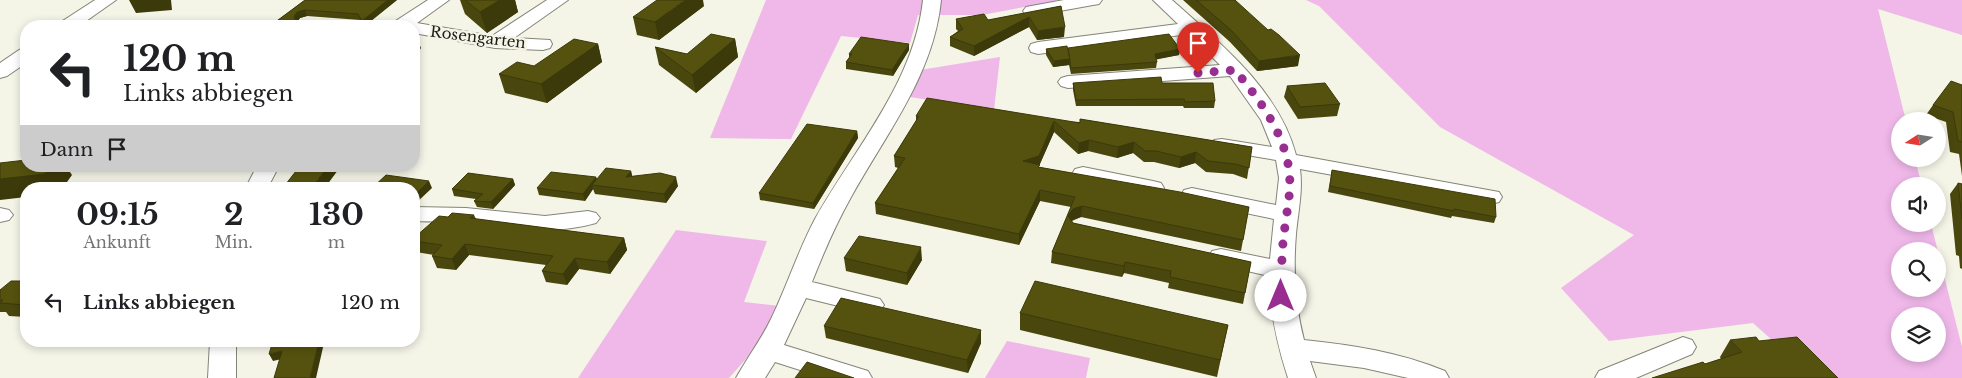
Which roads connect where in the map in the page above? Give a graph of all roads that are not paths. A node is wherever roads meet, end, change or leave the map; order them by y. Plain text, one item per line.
1 (107, 0) edge
2 (440, 0) edge
3 (559, 0) edge
4 (932, 0) edge
5 (1092, 0) edge
6 (1162, 0) edge
7 (1028, 12) edge
8 (77, 20) edge
9 (408, 20) edge
10 (1193, 28) junction
11 (420, 29) edge
12 (495, 42) junction
13 (543, 44) dead end
14 (1038, 48) dead end
15 (20, 58) edge
16 (1235, 70) junction
17 (0, 72) edge
18 (1068, 82) dead end
19 (1200, 141) edge
20 (1286, 158) junction
21 (1083, 174) edge
22 (1491, 196) edge
23 (420, 214) edge
24 (1286, 214) junction
25 (588, 218) dead end
26 (1196, 252) edge
27 (1282, 270) junction
28 (799, 288) junction
29 (896, 311) edge
30 (223, 347) edge
31 (1683, 347) dead end
32 (1291, 349) junction
33 (770, 351) junction
34 (222, 378) edge
35 (750, 378) edge
36 (858, 378) edge
37 (1302, 378) edge
38 (1435, 378) edge
39 (1608, 378) edge

1 - 8 street
2 - 9 street
3 - 12 street
4 - 28 street
5 - 7 street
6 - 10 street
10 - 14 street
10 - 16 street
11 - 12 street, Rosengarten
12 - 13 street, Rosengarten
15 - 17 street
16 - 18 street
16 - 20 street
19 - 20 street
20 - 22 street
20 - 24 street
21 - 24 street
23 - 25 street
24 - 27 street
26 - 27 street
27 - 32 street
28 - 29 street
28 - 33 street
30 - 34 street
31 - 39 street
32 - 37 street
32 - 38 street
33 - 35 street
33 - 36 street

